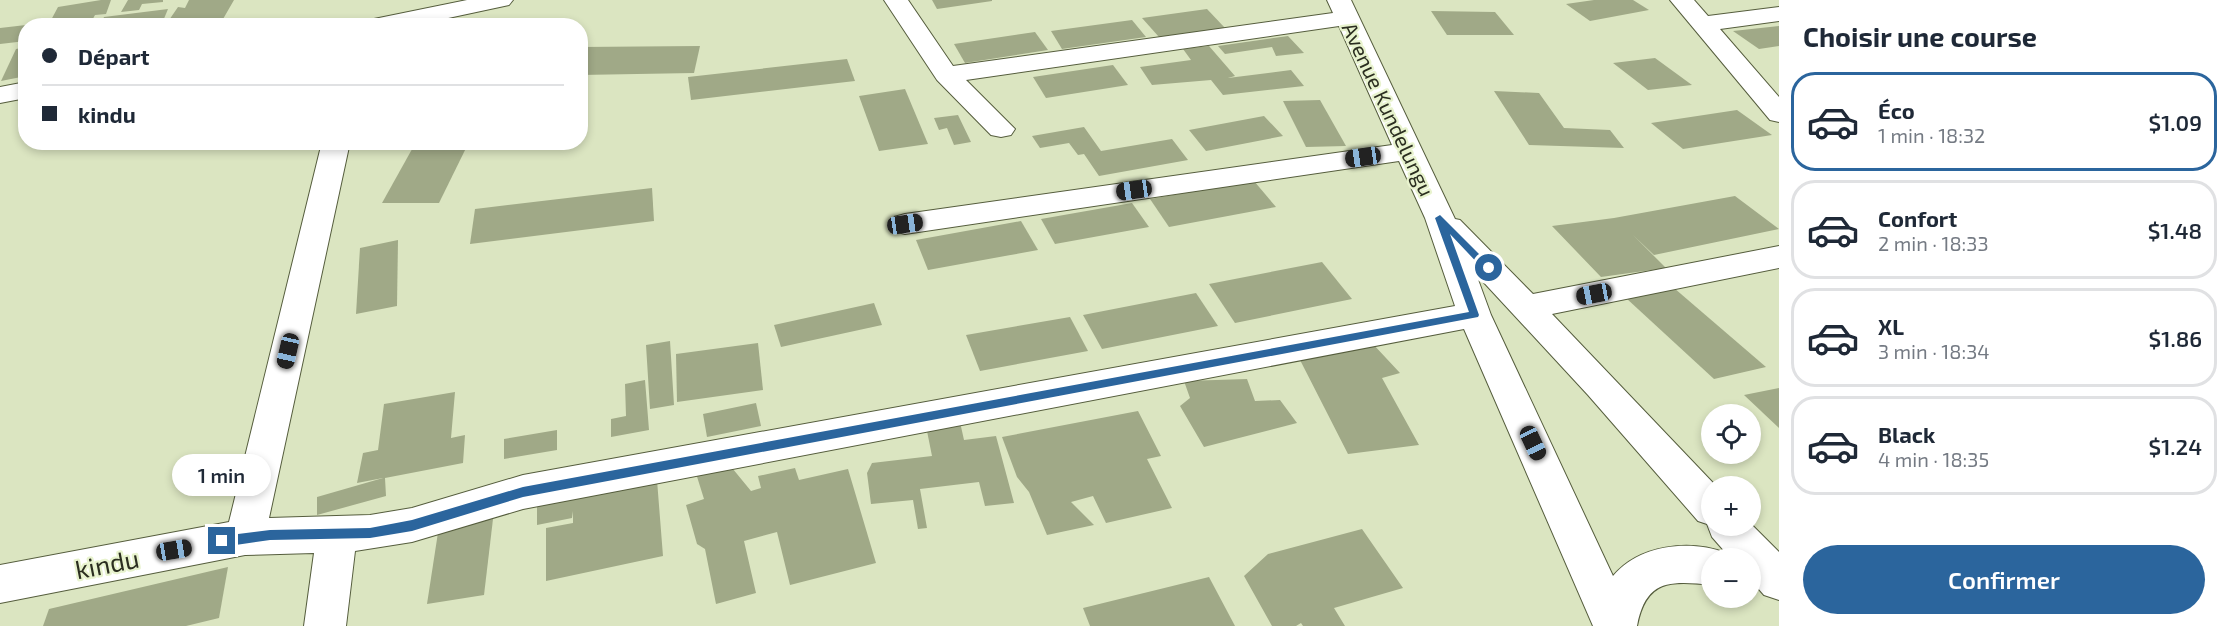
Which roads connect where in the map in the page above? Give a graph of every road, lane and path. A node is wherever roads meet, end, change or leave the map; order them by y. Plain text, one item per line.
1 (501, 0) edge
2 (896, 0) edge
3 (1682, 0) edge
4 (1343, 9) edge
5 (1779, 14) edge
6 (413, 18) edge
7 (1703, 24) junction
8 (946, 75) junction
9 (1769, 89) edge
10 (18, 92) edge
11 (0, 95) edge
12 (1779, 114) edge
13 (1001, 129) dead end
14 (334, 150) edge
15 (1408, 151) junction
16 (1440, 218) junction
17 (905, 224) dead end
18 (1779, 257) edge
19 (1527, 307) junction
20 (1474, 315) junction
21 (1701, 497) edge
22 (337, 534) junction
23 (1736, 536) edge
24 (245, 537) junction
25 (1701, 564) edge
26 (1761, 580) edge
27 (1779, 582) edge
28 (0, 584) edge
29 (1779, 588) edge
30 (325, 626) edge
31 (1615, 626) edge

1 - 6 street
2 - 8 street
3 - 7 street
4 - 8 street
4 - 15 street, Avenue Kundelungu
5 - 7 street
7 - 9 street
8 - 13 street
9 - 12 street
10 - 11 street
14 - 24 street
15 - 16 street, Avenue Kundelungu
15 - 17 street
16 - 19 street
16 - 20 street
18 - 19 street
19 - 21 street
20 - 22 street, kindu
20 - 31 street
22 - 24 street, kindu
22 - 30 street
23 - 27 street
24 - 28 street, kindu
25 - 31 street
26 - 29 street

